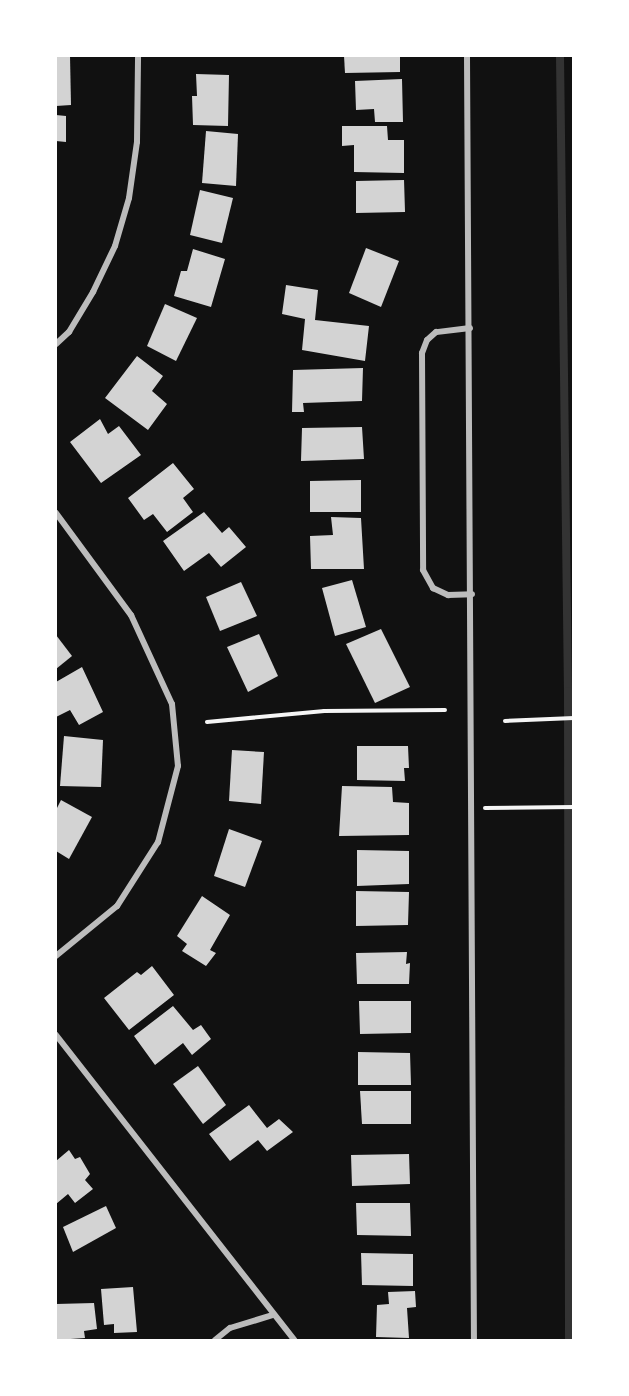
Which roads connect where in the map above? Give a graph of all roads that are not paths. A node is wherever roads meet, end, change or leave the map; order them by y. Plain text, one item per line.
1 (138, 56) edge
2 (467, 56) edge
3 (470, 328) junction
4 (56, 344) edge
5 (56, 513) edge
6 (472, 594) junction
7 (56, 956) edge
8 (56, 1035) edge
9 (273, 1315) junction
10 (214, 1341) edge
11 (294, 1341) edge
12 (474, 1341) edge

1 - 4 street
2 - 3 street
3 - 6 street
3 - 6 street
5 - 7 street
6 - 12 street
8 - 9 street
9 - 10 street
9 - 11 street

